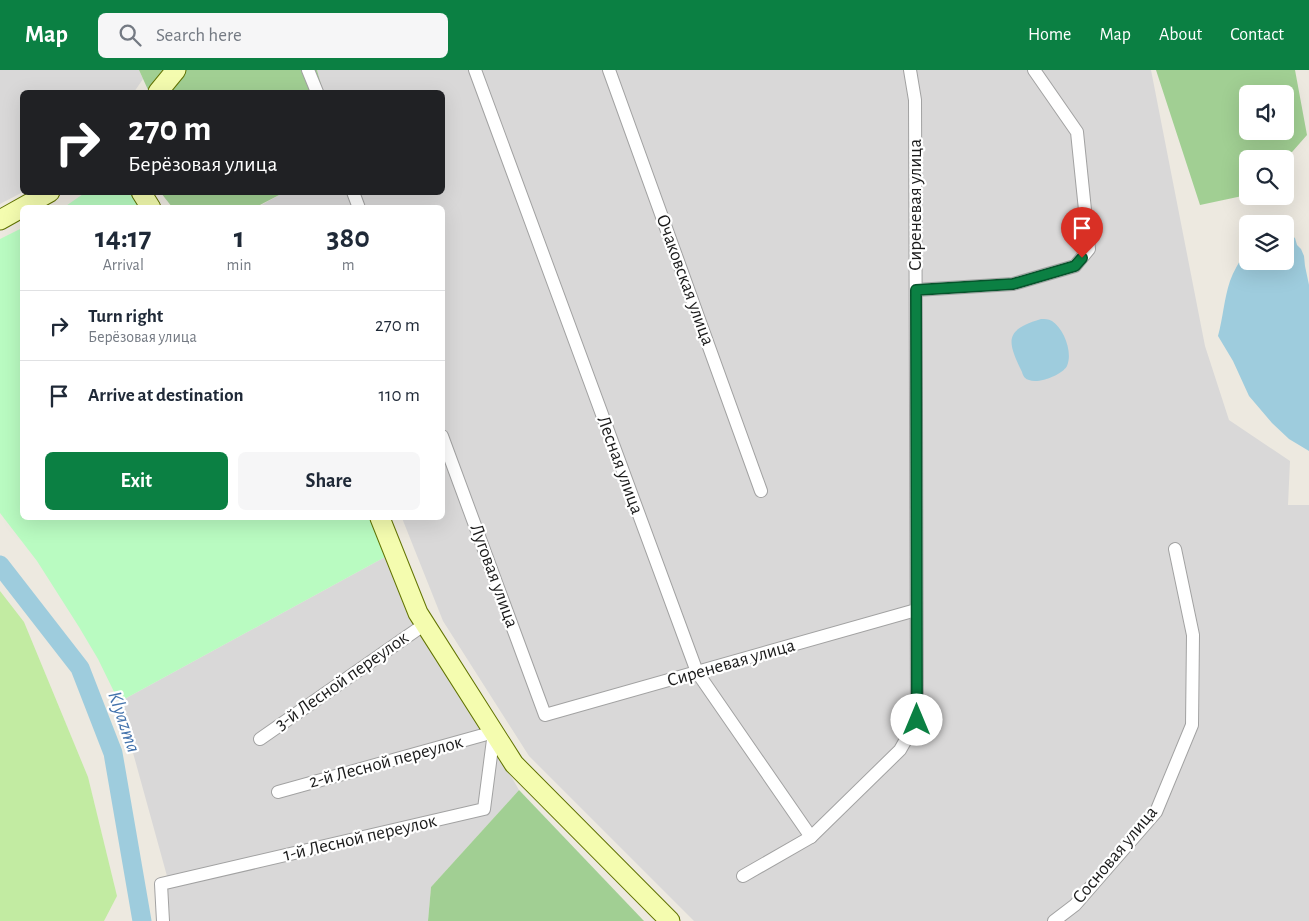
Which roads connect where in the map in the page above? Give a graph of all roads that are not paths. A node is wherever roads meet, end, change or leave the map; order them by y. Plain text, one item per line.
1 (176, 70) edge
2 (308, 70) edge
3 (475, 70) edge
4 (609, 70) edge
5 (910, 70) edge
6 (1034, 70) edge
7 (160, 90) edge
8 (315, 90) edge
9 (45, 195) edge
10 (27, 205) edge
11 (20, 209) edge
12 (0, 220) edge
13 (916, 290) junction
14 (445, 444) edge
15 (761, 491) dead end
16 (381, 520) edge
17 (1174, 549) dead end
18 (916, 610) junction
19 (425, 624) junction
20 (697, 672) junction
21 (545, 715) joint
22 (494, 732) junction
23 (260, 739) dead end
24 (278, 792) dead end
25 (810, 837) junction
26 (743, 876) dead end
27 (163, 921) edge
28 (670, 921) edge
29 (1054, 921) edge

1 - 7 street
2 - 8 street
3 - 20 street, Лесная улица
4 - 15 street, Очаковская улица
5 - 13 street, Сиреневая улица
6 - 13 street
9 - 10 street
11 - 12 street
13 - 18 street, Сиреневая улица
14 - 21 street, Луговая улица
16 - 19 street
17 - 29 street, Сосновая улица
18 - 20 street, Сиреневая улица
18 - 25 street, Сиреневая улица
19 - 22 street
19 - 23 street, 3-й Лесной переулок
20 - 21 street, Сиреневая улица
20 - 25 street, Лесная улица
22 - 24 street, 2-й Лесной переулок
22 - 27 street, 1-й Лесной переулок
22 - 28 street
25 - 26 street, Сиреневая улица

